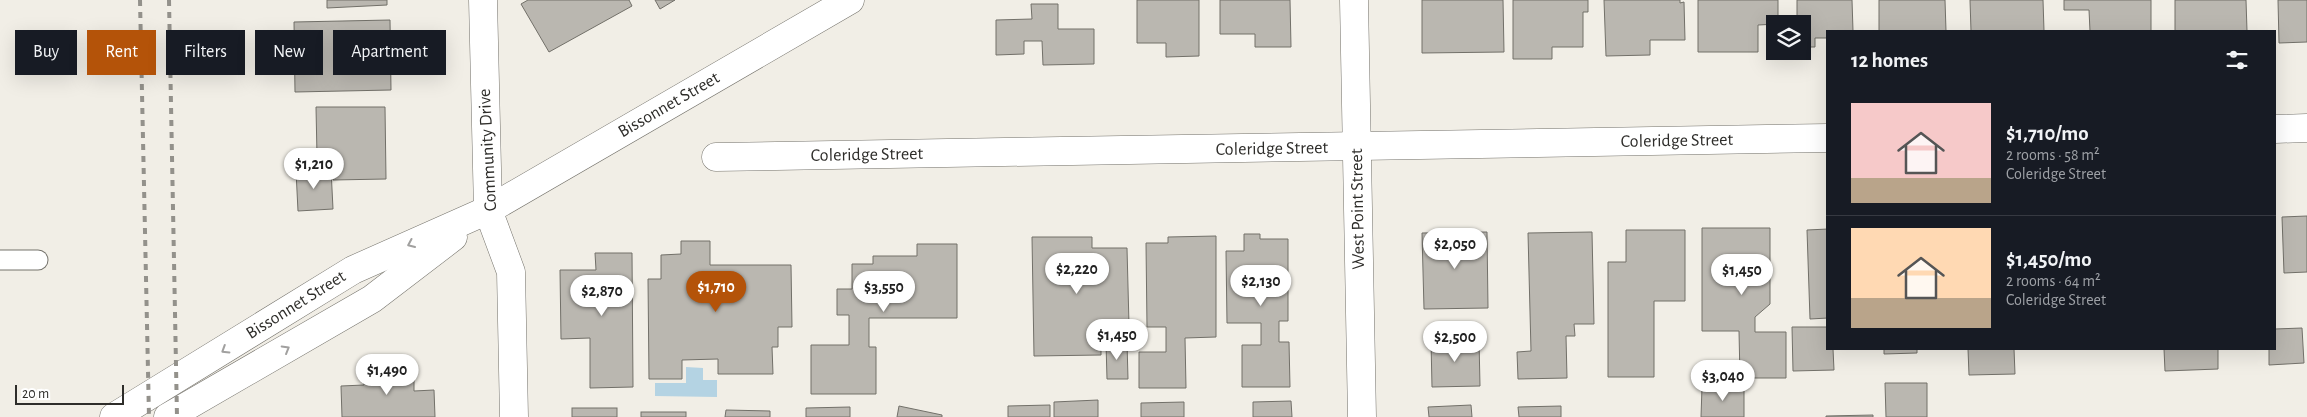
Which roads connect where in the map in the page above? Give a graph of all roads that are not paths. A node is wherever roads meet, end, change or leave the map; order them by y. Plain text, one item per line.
1 (483, 0) edge
2 (850, 0) edge
3 (1354, 0) edge
4 (2307, 128) edge
5 (2276, 129) edge
6 (1826, 138) edge
7 (1357, 148) junction
8 (716, 157) dead end
9 (488, 210) junction
10 (0, 260) edge
11 (38, 260) dead end
12 (114, 417) edge
13 (168, 417) edge
14 (514, 417) edge
15 (1362, 417) edge

1 - 9 street, Community Drive
2 - 9 street, Bissonnet Street
3 - 7 street, West Point Street
4 - 5 street
6 - 7 street, Coleridge Street
7 - 8 street, Coleridge Street
7 - 15 street, West Point Street
9 -> 12 street, Bissonnet Street
13 -> 9 street, Bissonnet Street
9 - 14 street, Community Drive
10 - 11 lane

